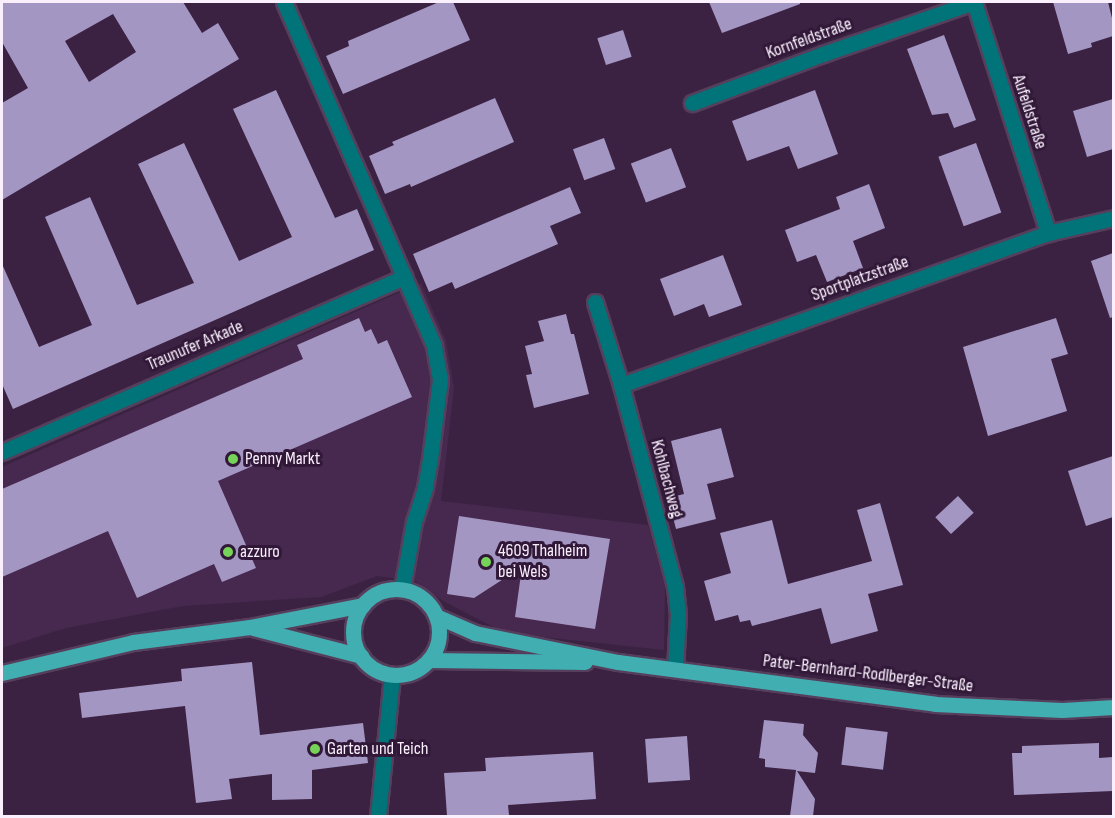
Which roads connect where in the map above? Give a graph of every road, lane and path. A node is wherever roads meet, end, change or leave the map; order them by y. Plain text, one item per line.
1 (284, 2) edge
2 (974, 2) edge
3 (692, 103) dead end
4 (1113, 218) edge
5 (1048, 233) junction
6 (405, 277) junction
7 (595, 302) dead end
8 (621, 385) junction
9 (2, 452) edge
10 (402, 589) junction
11 (363, 605) junction
12 (436, 616) junction
13 (250, 627) junction
14 (361, 656) junction
15 (429, 660) junction
16 (618, 662) junction
17 (675, 669) junction
18 (2, 673) edge
19 (392, 675) junction
20 (1113, 707) edge
21 (378, 816) edge

1 - 6 street
2 - 3 street, Kornfeldstraße
2 - 5 street, Aufeldstraße
4 - 5 street, Sportplatzstraße
5 - 8 street, Sportplatzstraße
6 - 9 street, Traunufer Arkade
6 - 10 street
7 - 8 street, Kohlbachweg
8 - 17 street, Kohlbachweg
10 - 11 main road
10 - 12 main road
11 - 13 main road
11 - 14 main road
12 - 15 main road
12 - 16 main road, Pater-Bernhard-Rodlberger-Straße
13 - 14 main road
13 - 18 main road
14 - 19 main road
15 - 16 main road, Pater-Bernhard-Rodlberger-Straße
15 - 19 main road
16 - 17 main road, Pater-Bernhard-Rodlberger-Straße
17 - 20 main road, Pater-Bernhard-Rodlberger-Straße
19 - 21 street

